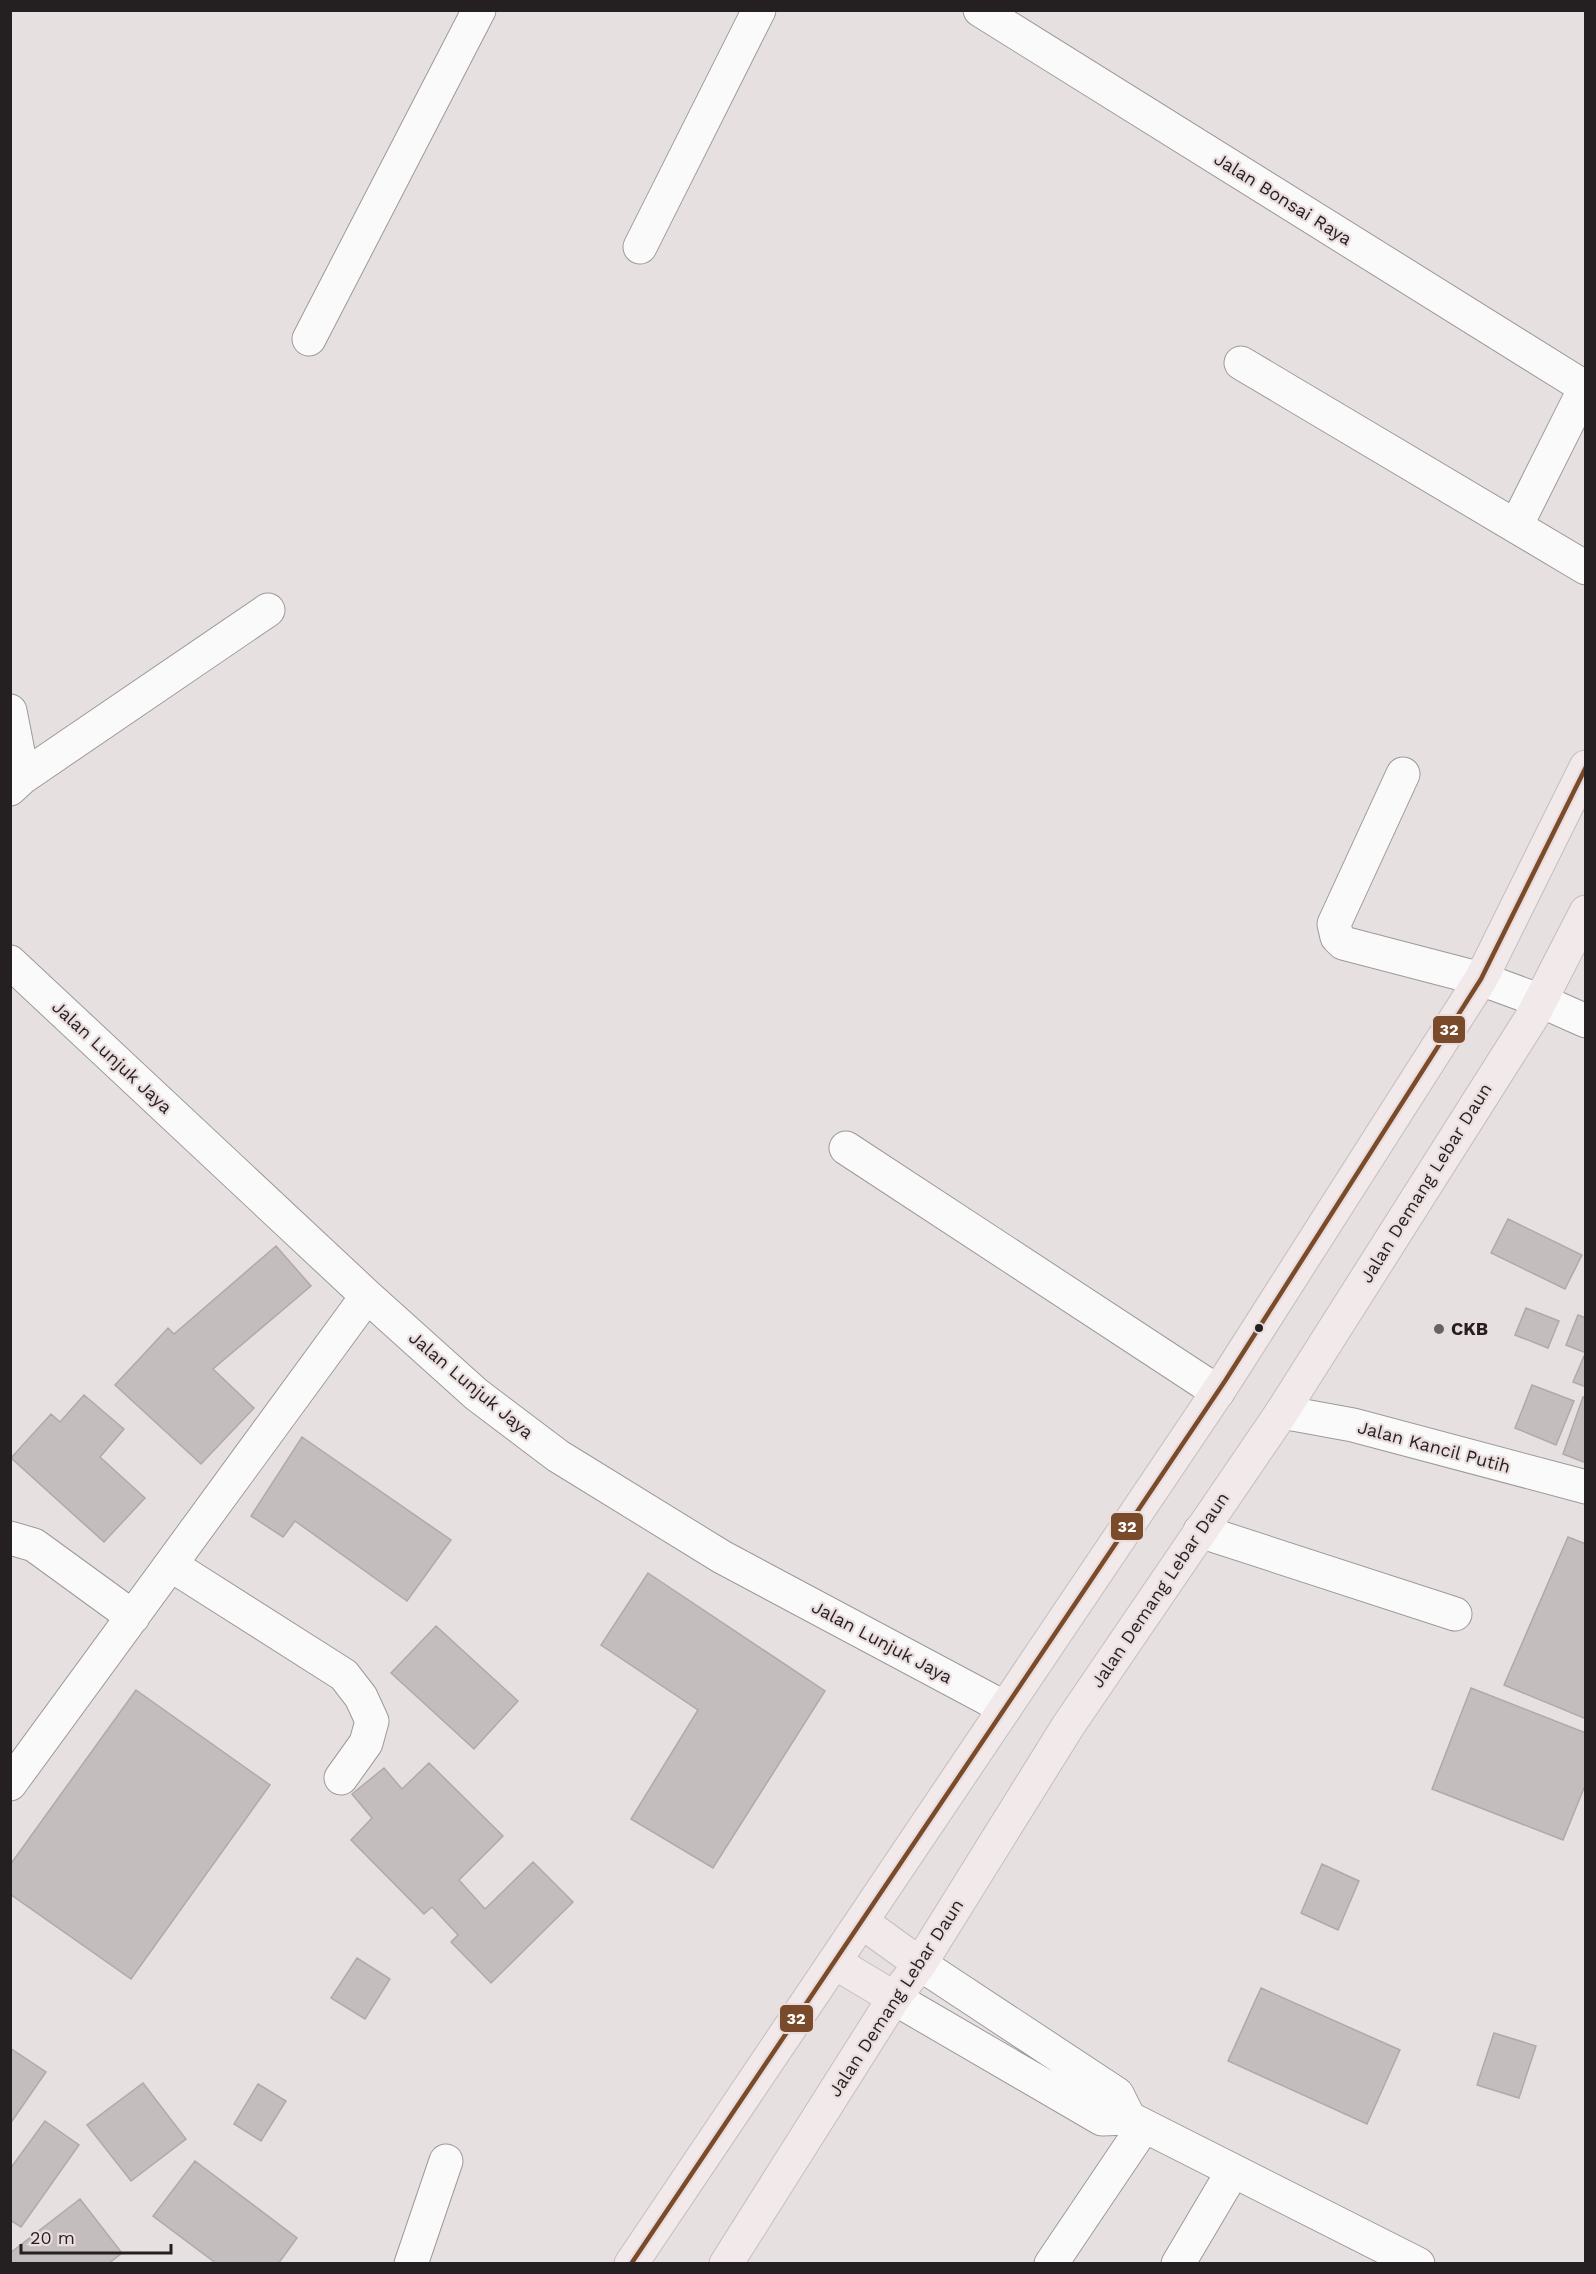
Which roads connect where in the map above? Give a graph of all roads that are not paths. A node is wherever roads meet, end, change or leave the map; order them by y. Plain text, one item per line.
1 (479, 10) edge
2 (759, 10) edge
3 (980, 10) edge
4 (640, 247) dead end
5 (309, 339) dead end
6 (1241, 363) dead end
7 (1582, 395) edge
8 (1516, 526) junction
9 (1586, 568) edge
10 (268, 610) dead end
11 (10, 711) edge
12 (1586, 767) edge
13 (1403, 774) dead end
14 (17, 783) edge
15 (1586, 912) edge
16 (10, 962) edge
17 (1481, 978) junction
18 (1541, 1001) junction
19 (1586, 1021) edge
20 (846, 1148) dead end
21 (368, 1296) junction
22 (1218, 1392) junction
23 (1282, 1412) junction
24 (1586, 1487) edge
25 (1200, 1531) junction
26 (10, 1538) edge
27 (171, 1565) junction
28 (1455, 1614) dead end
29 (133, 1617) junction
30 (1005, 1708) junction
31 (341, 1778) dead end
32 (10, 1784) edge
33 (862, 1922) junction
34 (834, 1962) junction
35 (920, 1964) junction
36 (894, 1998) junction
37 (1136, 2122) junction
38 (446, 2160) dead end
39 (1233, 2170) junction
40 (1374, 2254) edge
41 (736, 2260) edge
42 (411, 2264) edge
43 (631, 2264) edge
44 (1051, 2264) edge
45 (1178, 2264) edge
46 (1418, 2264) edge

1 - 5 street
2 - 4 street
3 - 7 street, Jalan Bonsai Raya
6 - 8 street
7 - 8 street
8 - 9 street
10 - 14 street
11 - 14 street
12 - 17 highway
13 - 17 street
15 - 18 highway, Jalan Demang Lebar Daun
16 - 21 street, Jalan Lunjuk Jaya
17 - 18 street
17 - 22 highway
18 - 19 street
18 - 23 highway, Jalan Demang Lebar Daun
20 - 22 street
21 - 27 street
21 - 30 street, Jalan Lunjuk Jaya
22 - 30 highway
23 - 24 street, Jalan Kancil Putih
23 - 25 highway, Jalan Demang Lebar Daun
25 - 28 street
25 - 35 highway, Jalan Demang Lebar Daun
26 - 29 street
27 - 29 street
27 - 31 street
29 - 32 street
30 - 33 highway
33 - 34 highway
33 - 35 highway
34 - 36 highway
34 - 43 highway
35 - 36 highway, Jalan Demang Lebar Daun
35 - 37 street
36 - 37 street
36 - 41 highway, Jalan Demang Lebar Daun
37 - 39 street
37 - 44 street
38 - 42 street
39 - 40 street
39 - 45 street
40 - 46 street

